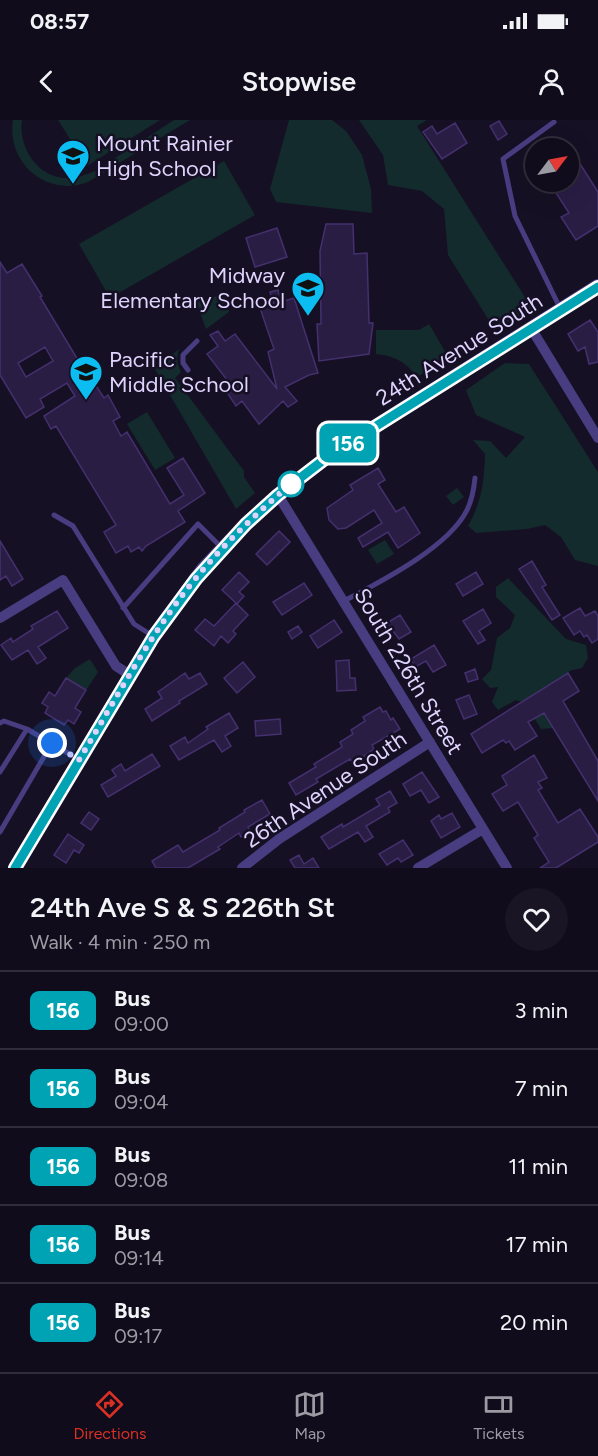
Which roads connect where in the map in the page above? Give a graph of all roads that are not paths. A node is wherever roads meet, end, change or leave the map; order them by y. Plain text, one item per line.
1 (554, 122) dead end
2 (598, 286) edge
3 (561, 309) junction
4 (531, 328) junction
5 (197, 341) dead end
6 (188, 370) dead end
7 (598, 438) edge
8 (475, 478) dead end
9 (278, 495) junction
10 (54, 514) dead end
11 (222, 548) junction
12 (344, 601) junction
13 (123, 608) junction
14 (0, 617) edge
15 (154, 636) junction
16 (130, 675) junction
17 (0, 723) edge
18 (27, 729) junction
19 (430, 742) junction
20 (52, 743) junction
21 (79, 760) junction
22 (0, 772) edge
23 (483, 829) junction
24 (0, 832) edge
25 (15, 868) edge
26 (242, 868) edge
27 (418, 868) edge
28 (507, 868) edge

1 - 3 lane
2 - 3 street, 24th Avenue South
3 - 4 street, 24th Avenue South
4 - 7 street
4 - 9 street, 24th Avenue South
5 - 6 lane
8 - 12 lane
9 - 11 street, 24th Avenue South
9 - 12 street, South 226th Street
10 - 13 lane
11 - 13 lane
11 - 15 street, 24th Avenue South
12 - 19 street, South 226th Street
13 - 15 lane
14 - 16 street
15 - 16 street, 24th Avenue South
16 - 21 street, 24th Avenue South
17 - 18 lane
18 - 20 lane
18 - 22 lane
19 - 23 street, South 226th Street
19 - 26 street, 26th Avenue South
20 - 21 lane
20 - 24 lane
21 - 25 street, 24th Avenue South
23 - 27 street
23 - 28 street, South 226th Street

